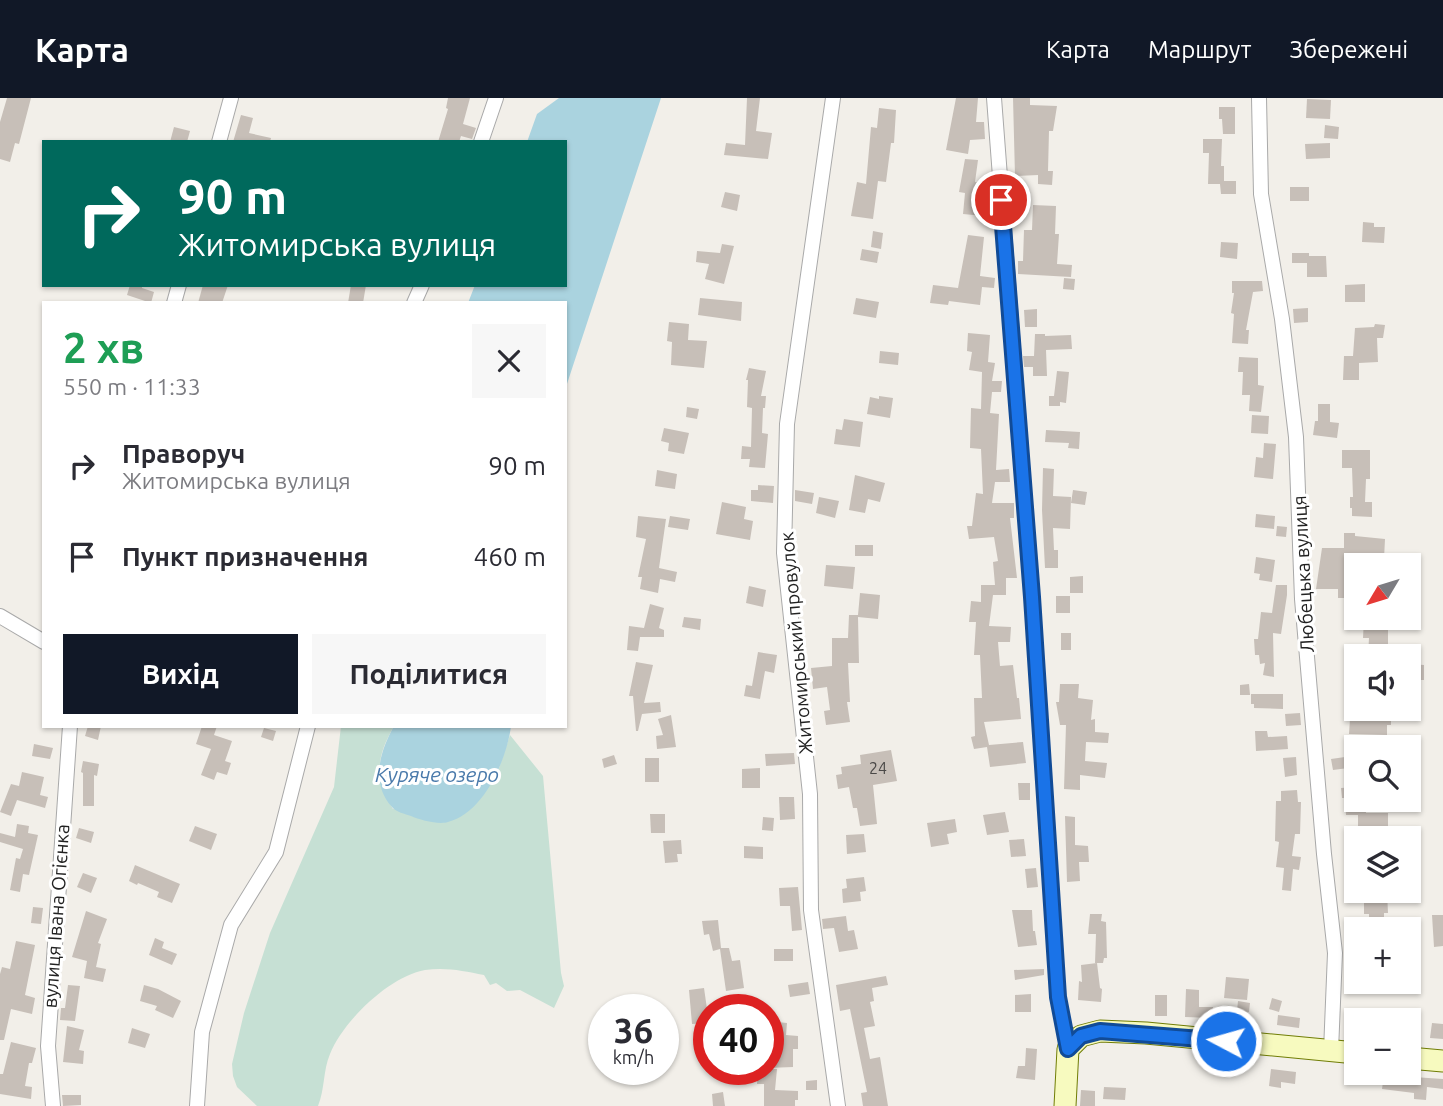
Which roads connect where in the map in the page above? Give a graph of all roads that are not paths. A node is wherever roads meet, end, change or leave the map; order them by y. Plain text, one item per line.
1 (231, 98) edge
2 (496, 98) edge
3 (833, 98) edge
4 (994, 98) edge
5 (1259, 98) edge
6 (220, 140) edge
7 (482, 140) edge
8 (0, 616) edge
9 (42, 641) edge
10 (70, 728) edge
11 (307, 728) edge
12 (1068, 1049) junction
13 (1331, 1051) junction
14 (1344, 1052) edge
15 (1421, 1059) edge
16 (1443, 1061) edge
17 (53, 1106) edge
18 (197, 1106) edge
19 (838, 1106) edge
20 (1065, 1106) edge

1 - 6 street
2 - 7 street
3 - 19 street, Житомирський провулок
4 - 12 street
5 - 13 street, Любецька вулиця
8 - 9 street
10 - 17 street, вулиця Івана Огієнка
11 - 18 street
12 - 13 street
12 - 20 street
13 - 14 street
15 - 16 street

